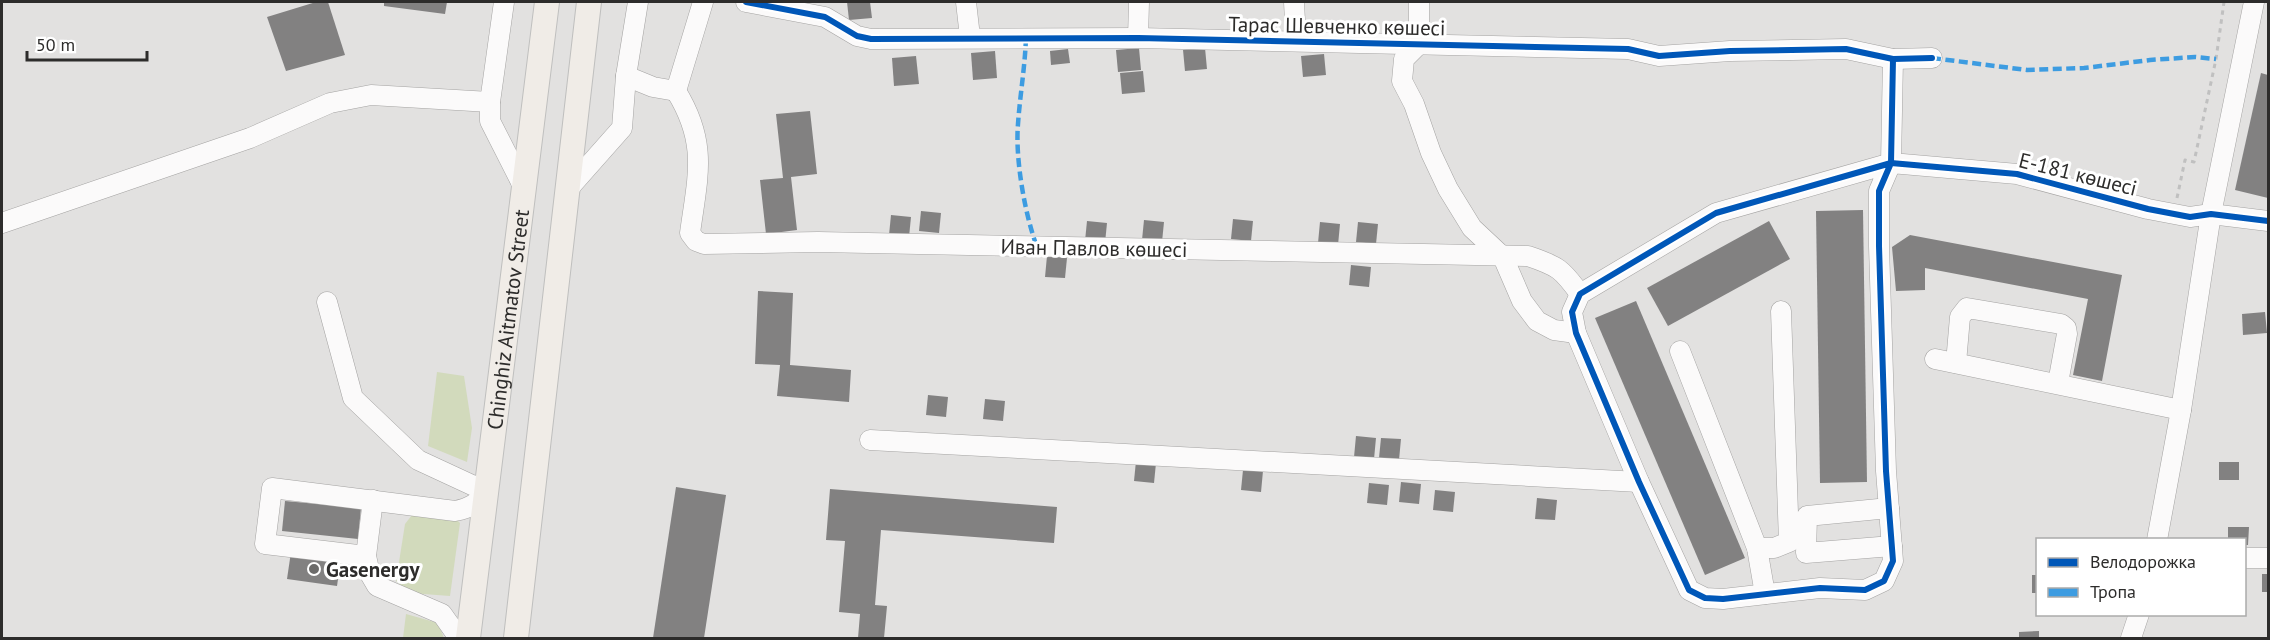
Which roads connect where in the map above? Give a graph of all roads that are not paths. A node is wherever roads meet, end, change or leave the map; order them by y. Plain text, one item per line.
1 (504, 2) edge
2 (547, 2) edge
3 (589, 2) edge
4 (638, 2) edge
5 (703, 2) edge
6 (746, 2) edge
7 (966, 2) edge
8 (1139, 2) edge
9 (1294, 2) edge
10 (1419, 2) edge
11 (2254, 2) edge
12 (970, 37) junction
13 (1138, 38) junction
14 (1296, 41) junction
15 (1419, 44) junction
16 (1932, 58) dead end
17 (1893, 59) junction
18 (626, 76) junction
19 (676, 91) junction
20 (490, 102) junction
21 (1891, 163) junction
22 (524, 188) junction
23 (568, 189) junction
24 (2211, 214) junction
25 (2268, 221) edge
26 (2, 224) edge
27 (1503, 257) junction
28 (1580, 294) junction
29 (327, 302) dead end
30 (1781, 311) dead end
31 (1576, 333) junction
32 (1680, 351) dead end
33 (1935, 359) dead end
34 (1956, 363) junction
35 (2058, 383) junction
36 (2181, 411) junction
37 (870, 440) dead end
38 (1639, 482) junction
39 (487, 492) junction
40 (373, 500) junction
41 (1889, 508) junction
42 (2157, 538) edge
43 (1892, 546) junction
44 (1757, 548) junction
45 (366, 556) junction
46 (2246, 558) edge
47 (2268, 558) edge
48 (1765, 594) junction
49 (2139, 616) edge
50 (459, 639) edge
51 (468, 639) edge
52 (516, 639) edge
53 (2132, 639) edge

1 - 20 street
2 - 22 main road, Chinghiz Aitmatov Street
3 - 23 main road, Chinghiz Aitmatov Street
4 - 18 street
5 - 19 street
6 - 12 street, Тарас Шевченко көшесі
7 - 12 street
8 - 13 street
9 - 14 street
10 - 15 street
11 - 24 street
12 - 13 street, Тарас Шевченко көшесі
13 - 14 street, Тарас Шевченко көшесі
14 - 15 street, Тарас Шевченко көшесі
15 - 17 street, Тарас Шевченко көшесі
15 - 27 street
16 - 17 street, Тарас Шевченко көшесі
17 - 21 street
18 - 19 street
18 - 23 street
19 - 27 street, Иван Павлов көшесі
20 - 22 street
20 - 26 street
21 - 24 street, Е-181 көшесі
21 - 28 street, Е-181 көшесі
21 - 41 street
22 - 39 main road, Chinghiz Aitmatov Street
23 - 52 main road, Chinghiz Aitmatov Street
24 - 25 street, Е-181 көшесі
24 - 36 street
27 - 28 street, Иван Павлов көшесі
27 - 31 street
28 - 31 street
29 - 39 street
30 - 44 street
31 - 38 street
32 - 44 street
33 - 34 street
34 - 35 street
34 - 35 street
35 - 36 street
36 - 42 street
37 - 38 street
38 - 48 street
39 - 40 street
39 - 51 main road, Chinghiz Aitmatov Street
40 - 45 street
40 - 45 street
41 - 43 street
41 - 43 street
43 - 48 street
44 - 48 street
45 - 50 street
46 - 47 street
49 - 53 street

